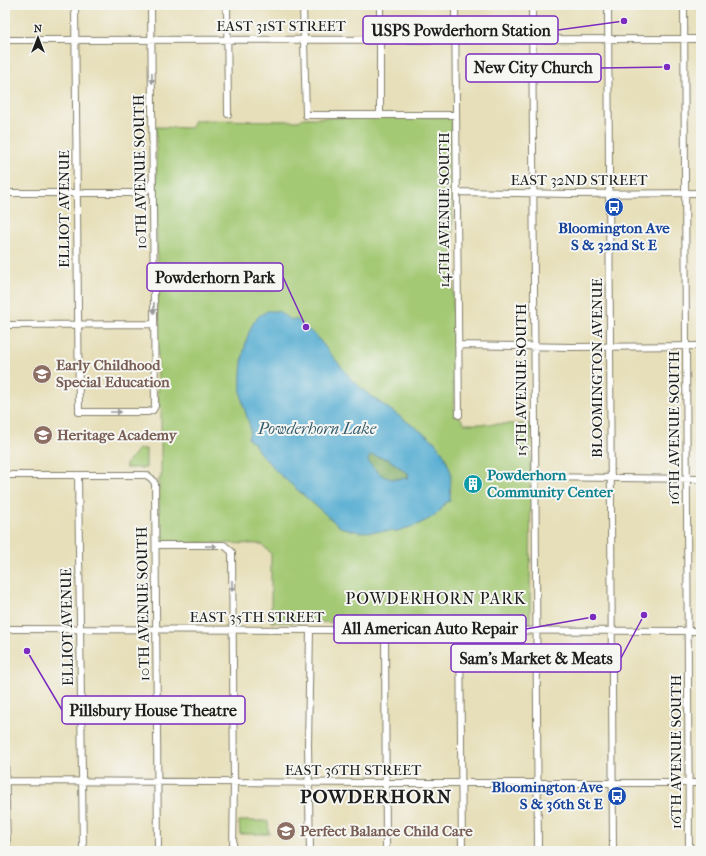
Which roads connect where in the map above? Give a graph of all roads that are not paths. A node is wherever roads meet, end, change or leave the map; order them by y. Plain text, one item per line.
1 (75, 5) edge
2 (151, 5) edge
3 (227, 5) edge
4 (303, 5) edge
5 (380, 5) edge
6 (455, 5) edge
7 (532, 5) edge
8 (608, 5) edge
9 (684, 5) edge
10 (5, 39) edge
11 (151, 39) junction
12 (304, 39) junction
13 (380, 39) junction
14 (455, 39) junction
15 (684, 39) junction
16 (701, 39) edge
17 (76, 40) junction
18 (227, 40) junction
19 (532, 40) junction
20 (608, 40) junction
21 (228, 114) dead end
22 (380, 115) junction
23 (456, 115) junction
24 (152, 181) junction
25 (457, 192) junction
26 (77, 193) junction
27 (143, 193) junction
28 (533, 193) junction
29 (686, 193) junction
30 (701, 193) edge
31 (5, 194) edge
32 (609, 194) junction
33 (153, 199) junction
34 (78, 324) junction
35 (154, 324) junction
36 (5, 325) edge
37 (458, 345) junction
38 (534, 346) junction
39 (610, 346) junction
40 (686, 346) junction
41 (701, 346) edge
42 (79, 412) joint
43 (458, 415) dead end
44 (5, 475) edge
45 (78, 475) junction
46 (534, 477) junction
47 (611, 478) junction
48 (687, 478) junction
49 (701, 479) edge
50 (156, 545) junction
51 (5, 629) edge
52 (80, 629) junction
53 (157, 630) junction
54 (232, 630) junction
55 (310, 630) junction
56 (385, 630) junction
57 (460, 630) junction
58 (536, 630) junction
59 (612, 631) junction
60 (688, 631) junction
61 (701, 631) edge
62 (5, 754) edge
63 (5, 782) edge
64 (82, 782) junction
65 (158, 782) junction
66 (234, 783) junction
67 (310, 783) junction
68 (385, 783) junction
69 (462, 783) junction
70 (537, 783) junction
71 (689, 783) junction
72 (701, 783) edge
73 (613, 784) junction
74 (7, 851) edge
75 (83, 851) edge
76 (158, 851) edge
77 (233, 851) edge
78 (310, 851) edge
79 (386, 851) edge
80 (462, 851) edge
81 (538, 851) edge
82 (613, 851) edge
83 (689, 851) edge

1 - 17 street, ELLIOT AVENUE
2 - 11 street, 10TH AVENUE SOUTH
3 - 18 street
4 - 12 street
5 - 13 street
6 - 14 street, 14TH AVENUE SOUTH
7 - 19 street, 15TH AVENUE SOUTH
8 - 20 street, BLOOMINGTON AVENUE
9 - 15 street, 16TH AVENUE SOUTH
10 - 17 street, EAST 31ST STREET
11 - 17 street, EAST 31ST STREET
11 - 18 street, EAST 31ST STREET
11 -> 24 street, 10TH AVENUE SOUTH
12 - 13 street, EAST 31ST STREET
12 - 18 street, EAST 31ST STREET
12 - 22 street
13 - 14 street, EAST 31ST STREET
13 - 22 street
14 - 19 street, EAST 31ST STREET
14 - 23 street, 14TH AVENUE SOUTH
15 - 16 street, EAST 31ST STREET
15 - 20 street, EAST 31ST STREET
15 - 29 street, 16TH AVENUE SOUTH
17 - 26 street, ELLIOT AVENUE
18 - 21 street
19 - 20 street, EAST 31ST STREET
19 - 28 street, 15TH AVENUE SOUTH
20 - 32 street, BLOOMINGTON AVENUE
22 - 23 street
23 - 25 street, 14TH AVENUE SOUTH
24 - 27 street
24 - 33 street, 10TH AVENUE SOUTH
25 - 28 street, EAST 32ND STREET
25 - 37 street, 14TH AVENUE SOUTH
26 - 27 street
26 - 31 street
26 - 34 street, ELLIOT AVENUE
27 - 33 street
28 - 32 street, EAST 32ND STREET
28 - 38 street, 15TH AVENUE SOUTH
29 - 30 street, EAST 32ND STREET
29 - 32 street, EAST 32ND STREET
29 - 40 street, 16TH AVENUE SOUTH
32 - 39 street, BLOOMINGTON AVENUE
33 -> 35 street, 10TH AVENUE SOUTH
34 - 35 street
34 - 36 street
34 - 42 street, ELLIOT AVENUE
42 -> 35 street, 10TH AVENUE SOUTH
37 - 38 street
37 - 43 street, 14TH AVENUE SOUTH
38 - 39 street
38 - 46 street, 15TH AVENUE SOUTH
39 - 40 street
39 - 47 street, BLOOMINGTON AVENUE
40 - 41 street
40 - 48 street, 16TH AVENUE SOUTH
44 - 45 street
45 - 50 street, 10TH AVENUE SOUTH
45 - 52 street, ELLIOT AVENUE
46 - 47 street
46 - 58 street, 15TH AVENUE SOUTH
47 - 48 street
47 - 59 street, BLOOMINGTON AVENUE
48 - 49 street
48 - 60 street, 16TH AVENUE SOUTH
50 - 53 street, 10TH AVENUE SOUTH
50 -> 54 street
51 - 52 street, EAST 35TH STREET
52 - 53 street, EAST 35TH STREET
52 - 64 street, ELLIOT AVENUE
53 - 54 street, EAST 35TH STREET
53 - 65 street, 10TH AVENUE SOUTH
54 - 55 street, EAST 35TH STREET
54 - 66 street
55 - 56 street, EAST 35TH STREET
55 - 67 street
56 - 57 street, EAST 35TH STREET
56 - 68 street
57 - 58 street, EAST 35TH STREET
57 - 69 street
58 - 59 street, EAST 35TH STREET
58 - 70 street, 15TH AVENUE SOUTH
59 - 60 street, EAST 35TH STREET
59 - 73 street, BLOOMINGTON AVENUE
60 - 61 street, EAST 35TH STREET
60 - 71 street, 16TH AVENUE SOUTH
62 - 63 street
63 - 64 street, EAST 36TH STREET
63 - 74 street
64 - 65 street, EAST 36TH STREET
64 - 75 street, ELLIOT AVENUE
65 - 66 street, EAST 36TH STREET
65 - 76 street, 10TH AVENUE SOUTH
66 - 67 street, EAST 36TH STREET
66 - 77 street
67 - 68 street, EAST 36TH STREET
67 - 78 street
68 - 69 street, EAST 36TH STREET
68 - 79 street
69 - 70 street, EAST 36TH STREET
69 - 80 street
70 - 73 street, EAST 36TH STREET
70 - 81 street, 15TH AVENUE SOUTH
71 - 72 street, EAST 36TH STREET
71 - 73 street, EAST 36TH STREET
71 - 83 street, 16TH AVENUE SOUTH
73 - 82 street, BLOOMINGTON AVENUE

